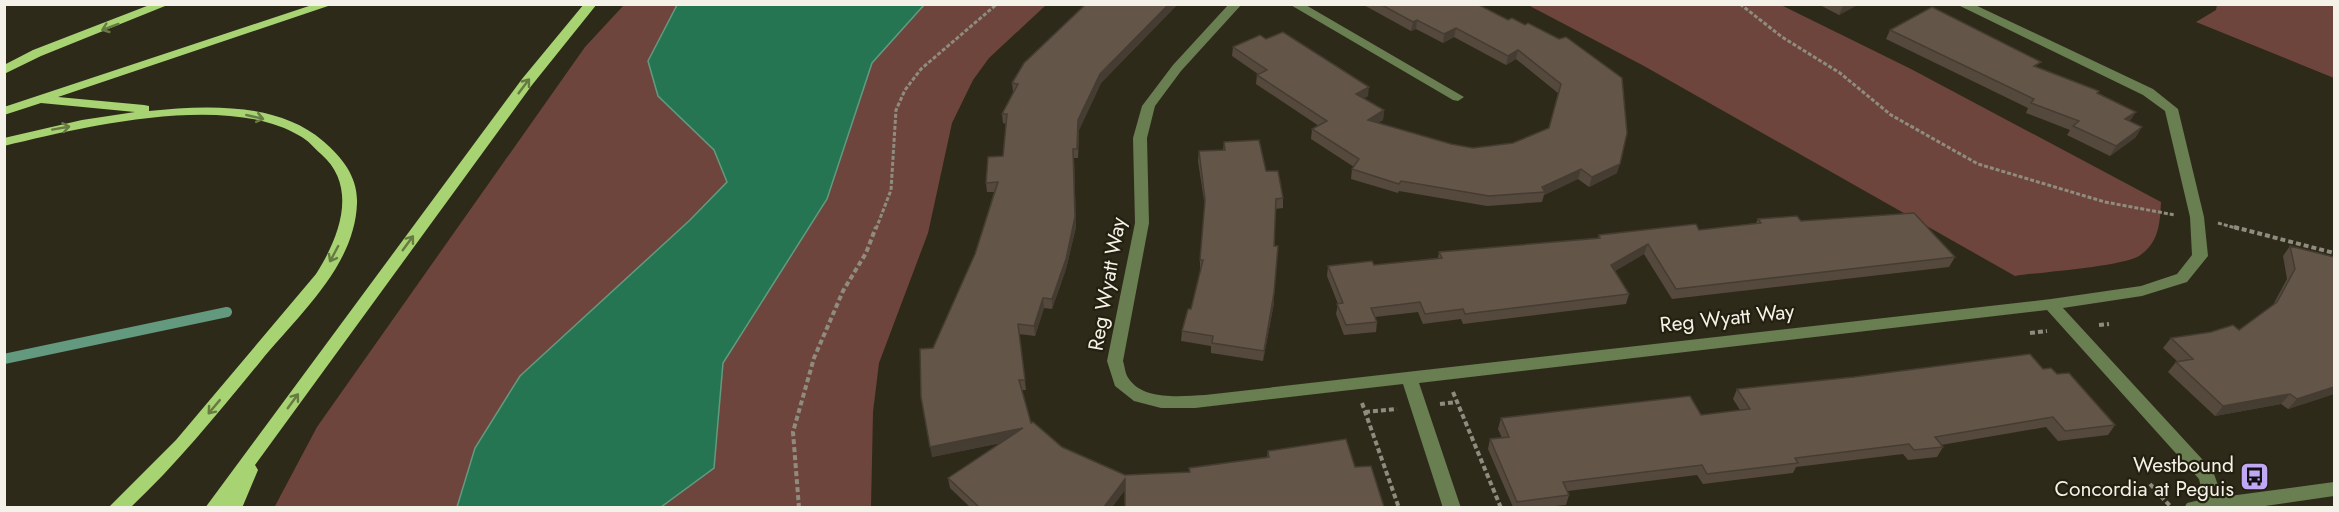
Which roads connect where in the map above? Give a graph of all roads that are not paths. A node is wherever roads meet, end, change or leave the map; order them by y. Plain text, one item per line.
1 (164, 4) edge
2 (328, 4) edge
3 (591, 4) edge
4 (1236, 4) edge
5 (1294, 4) edge
6 (1962, 4) edge
7 (4, 70) edge
8 (1458, 97) dead end
9 (39, 100) junction
10 (4, 111) edge
11 (182, 112) junction
12 (4, 141) edge
13 (2051, 304) junction
14 (1408, 376) junction
15 (259, 448) junction
16 (170, 459) junction
17 (2334, 489) edge
18 (2216, 506) edge
19 (117, 507) edge
20 (132, 507) edge
21 (214, 507) edge
22 (233, 507) edge
23 (1452, 507) edge
24 (2193, 507) edge

1 -> 7 main road
2 - 9 main road
15 -> 3 main road
4 - 14 street, Reg Wyatt Way
5 - 8 street
6 - 13 street, Reg Wyatt Way
9 - 10 main road
9 - 11 main road
12 -> 11 main road
11 -> 16 main road
13 - 14 street, Reg Wyatt Way
13 - 18 street
14 - 23 street
15 - 21 main road
15 - 22 main road
16 - 19 main road
16 - 20 main road
17 - 18 street
18 - 24 street

